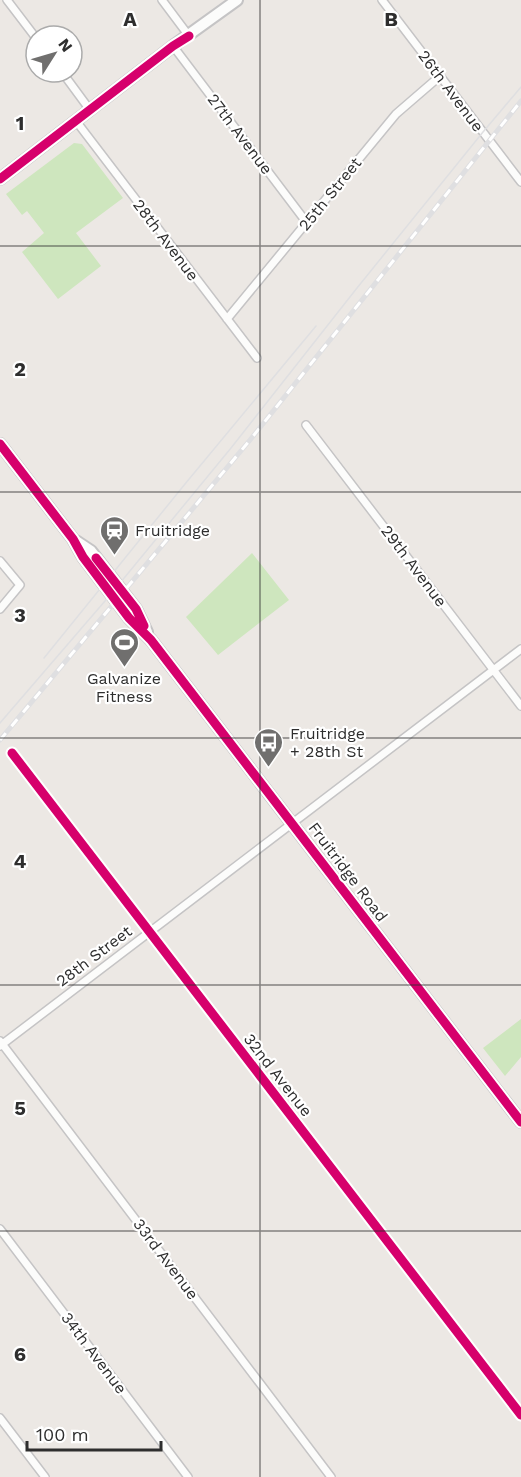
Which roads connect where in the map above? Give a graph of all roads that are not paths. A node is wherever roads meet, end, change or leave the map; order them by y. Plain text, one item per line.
1 (7, 0) edge
2 (162, 0) edge
3 (237, 0) edge
4 (382, 0) edge
5 (25, 24) edge
6 (189, 36) junction
7 (173, 46) junction
8 (440, 76) junction
9 (71, 84) edge
10 (90, 110) junction
11 (76, 121) junction
12 (0, 178) edge
13 (521, 182) edge
14 (307, 223) junction
15 (227, 319) junction
16 (257, 358) dead end
17 (306, 425) dead end
18 (0, 444) edge
19 (0, 561) edge
20 (0, 609) edge
21 (521, 649) edge
22 (494, 670) junction
23 (521, 706) edge
24 (12, 753) dead end
25 (292, 824) junction
26 (149, 933) junction
27 (1, 1044) edge
28 (521, 1122) edge
29 (0, 1229) edge
30 (521, 1415) edge
31 (0, 1418) edge
32 (45, 1477) edge
33 (188, 1477) edge
34 (332, 1477) edge

1 - 5 street
2 - 6 street
3 - 6 main road
4 - 8 street, 26th Avenue
6 - 7 main road
7 - 10 main road
7 - 14 street, 27th Avenue
8 - 13 street, 26th Avenue
8 - 14 street, 25th Street
9 - 10 street
10 - 11 main road
11 - 12 main road
11 - 15 street, 28th Avenue
14 - 15 street, 25th Street
15 - 16 street, 28th Avenue
17 - 22 street, 29th Avenue
18 - 25 main road, Fruitridge Road
19 - 20 street
21 - 22 street, 28th Street
22 - 23 street, 29th Avenue
22 - 25 street, 28th Street
24 - 26 street, 32nd Avenue
25 - 26 street, 28th Street
25 - 28 main road, Fruitridge Road
26 - 27 street, 28th Street
26 - 30 street, 32nd Avenue
27 - 34 street, 33rd Avenue
29 - 33 street, 34th Avenue
31 - 32 street

